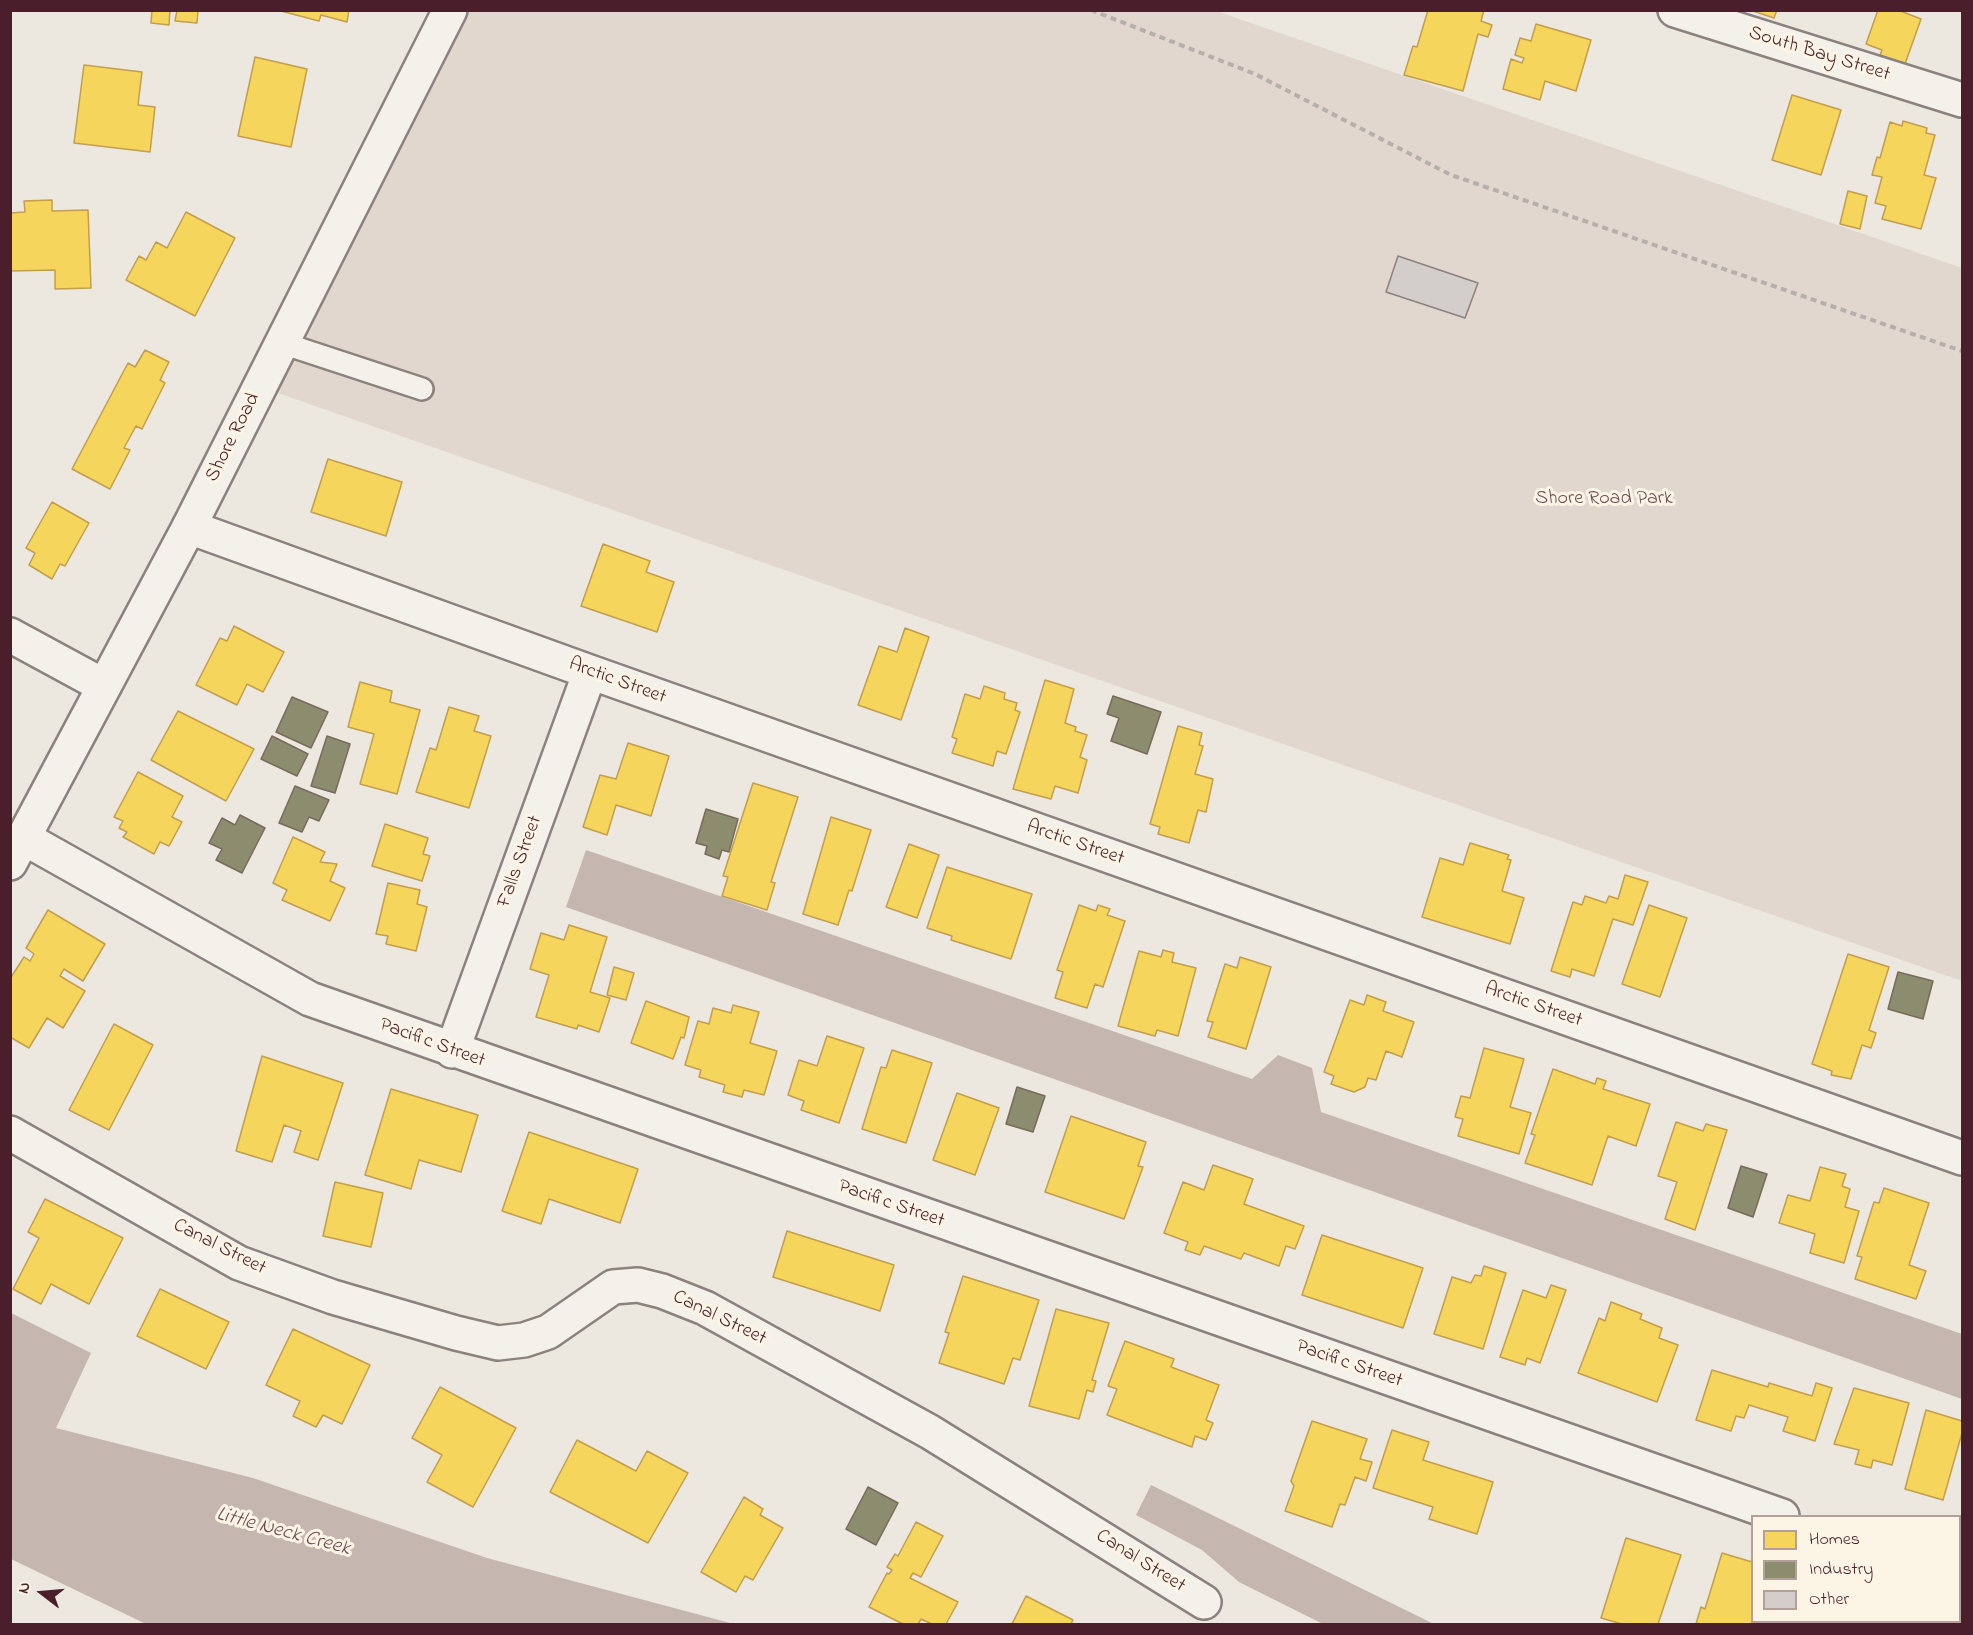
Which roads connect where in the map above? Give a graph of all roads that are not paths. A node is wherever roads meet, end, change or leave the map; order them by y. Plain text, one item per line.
1 (450, 10) edge
2 (1675, 10) edge
3 (1962, 100) edge
4 (282, 343) junction
5 (422, 388) dead end
6 (189, 527) junction
7 (10, 635) edge
8 (590, 672) junction
9 (104, 686) junction
10 (17, 851) edge
11 (452, 1051) junction
12 (10, 1133) edge
13 (1962, 1158) edge
14 (1779, 1515) edge
15 (1204, 1602) dead end

1 - 4 street, Shore Road
2 - 3 street, South Bay Street
4 - 5 lane
4 - 6 street, Shore Road
6 - 8 street, Arctic Street
6 - 9 street, Shore Road
7 - 9 street
8 - 11 street, Falls Street
8 - 13 street, Arctic Street
9 - 10 street, Shore Road
10 - 11 street, Pacific Street
11 - 14 street, Pacific Street
12 - 15 street, Canal Street

